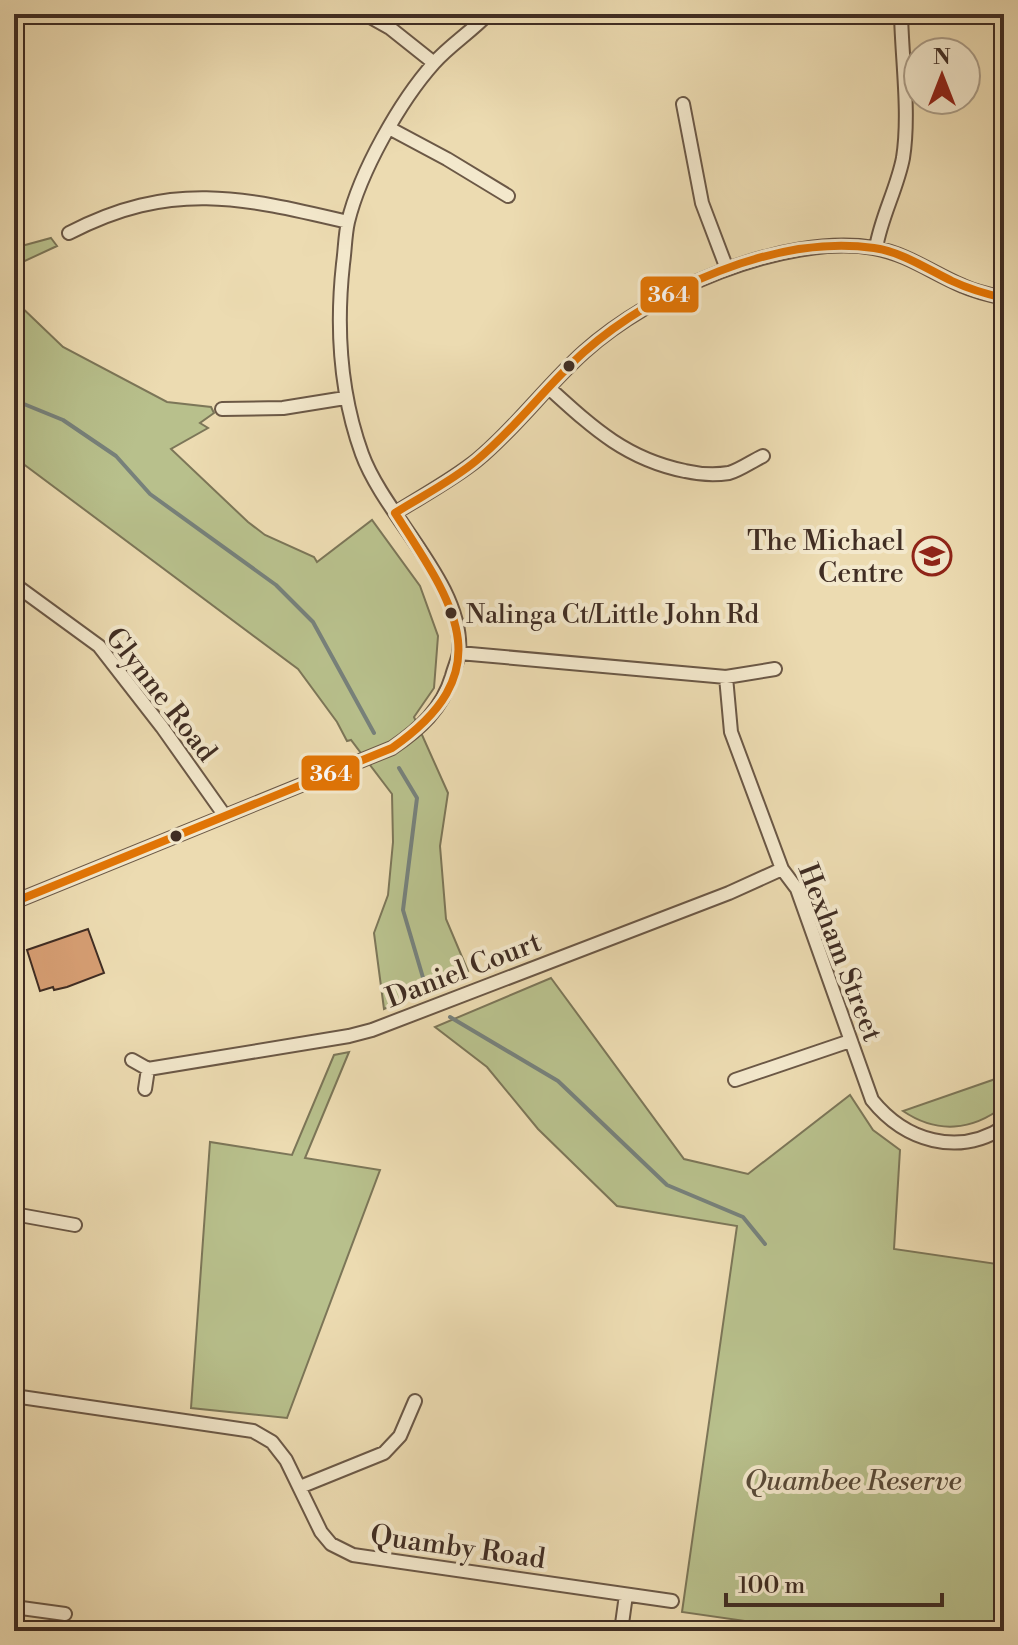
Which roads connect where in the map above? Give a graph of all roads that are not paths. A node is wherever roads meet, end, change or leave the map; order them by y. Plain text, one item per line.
1 (365, 14) edge
2 (488, 14) edge
3 (901, 14) edge
4 (434, 63) junction
5 (683, 104) dead end
6 (389, 128) junction
7 (508, 196) dead end
8 (348, 222) junction
9 (69, 233) dead end
10 (876, 248) junction
11 (727, 269) junction
12 (1004, 298) edge
13 (549, 388) junction
14 (345, 398) junction
15 (222, 409) dead end
16 (763, 456) dead end
17 (395, 513) junction
18 (14, 584) edge
19 (459, 653) junction
20 (775, 669) dead end
21 (726, 677) junction
22 (225, 816) junction
23 (782, 869) junction
24 (14, 902) edge
25 (850, 1041) junction
26 (132, 1060) dead end
27 (148, 1069) junction
28 (735, 1080) dead end
29 (145, 1089) dead end
30 (1003, 1129) edge
31 (14, 1214) edge
32 (75, 1225) dead end
33 (14, 1396) edge
34 (415, 1401) dead end
35 (300, 1487) junction
36 (626, 1595) junction
37 (672, 1601) dead end
38 (14, 1607) edge
39 (65, 1614) dead end
40 (621, 1631) edge

1 - 4 street
2 - 4 street
3 - 10 street
4 - 6 street
5 - 11 street
6 - 7 street
6 - 8 street
8 - 9 street
8 - 14 street
10 - 11 street
10 - 12 street
11 - 13 street
13 - 16 street
13 - 17 street
14 - 15 street
14 - 17 street
17 - 19 street
18 - 22 street, Glynne Road
19 - 21 street
19 - 22 street
20 - 21 street
21 - 23 street, Hexham Street
22 - 24 street
23 - 25 street, Hexham Street
23 - 27 street, Daniel Court
25 - 28 street
25 - 30 street, Hexham Street
26 - 27 street
27 - 29 street
31 - 32 street
33 - 35 street, Quamby Road
34 - 35 street
35 - 36 street, Quamby Road
36 - 37 street, Quamby Road
36 - 40 street
38 - 39 street

